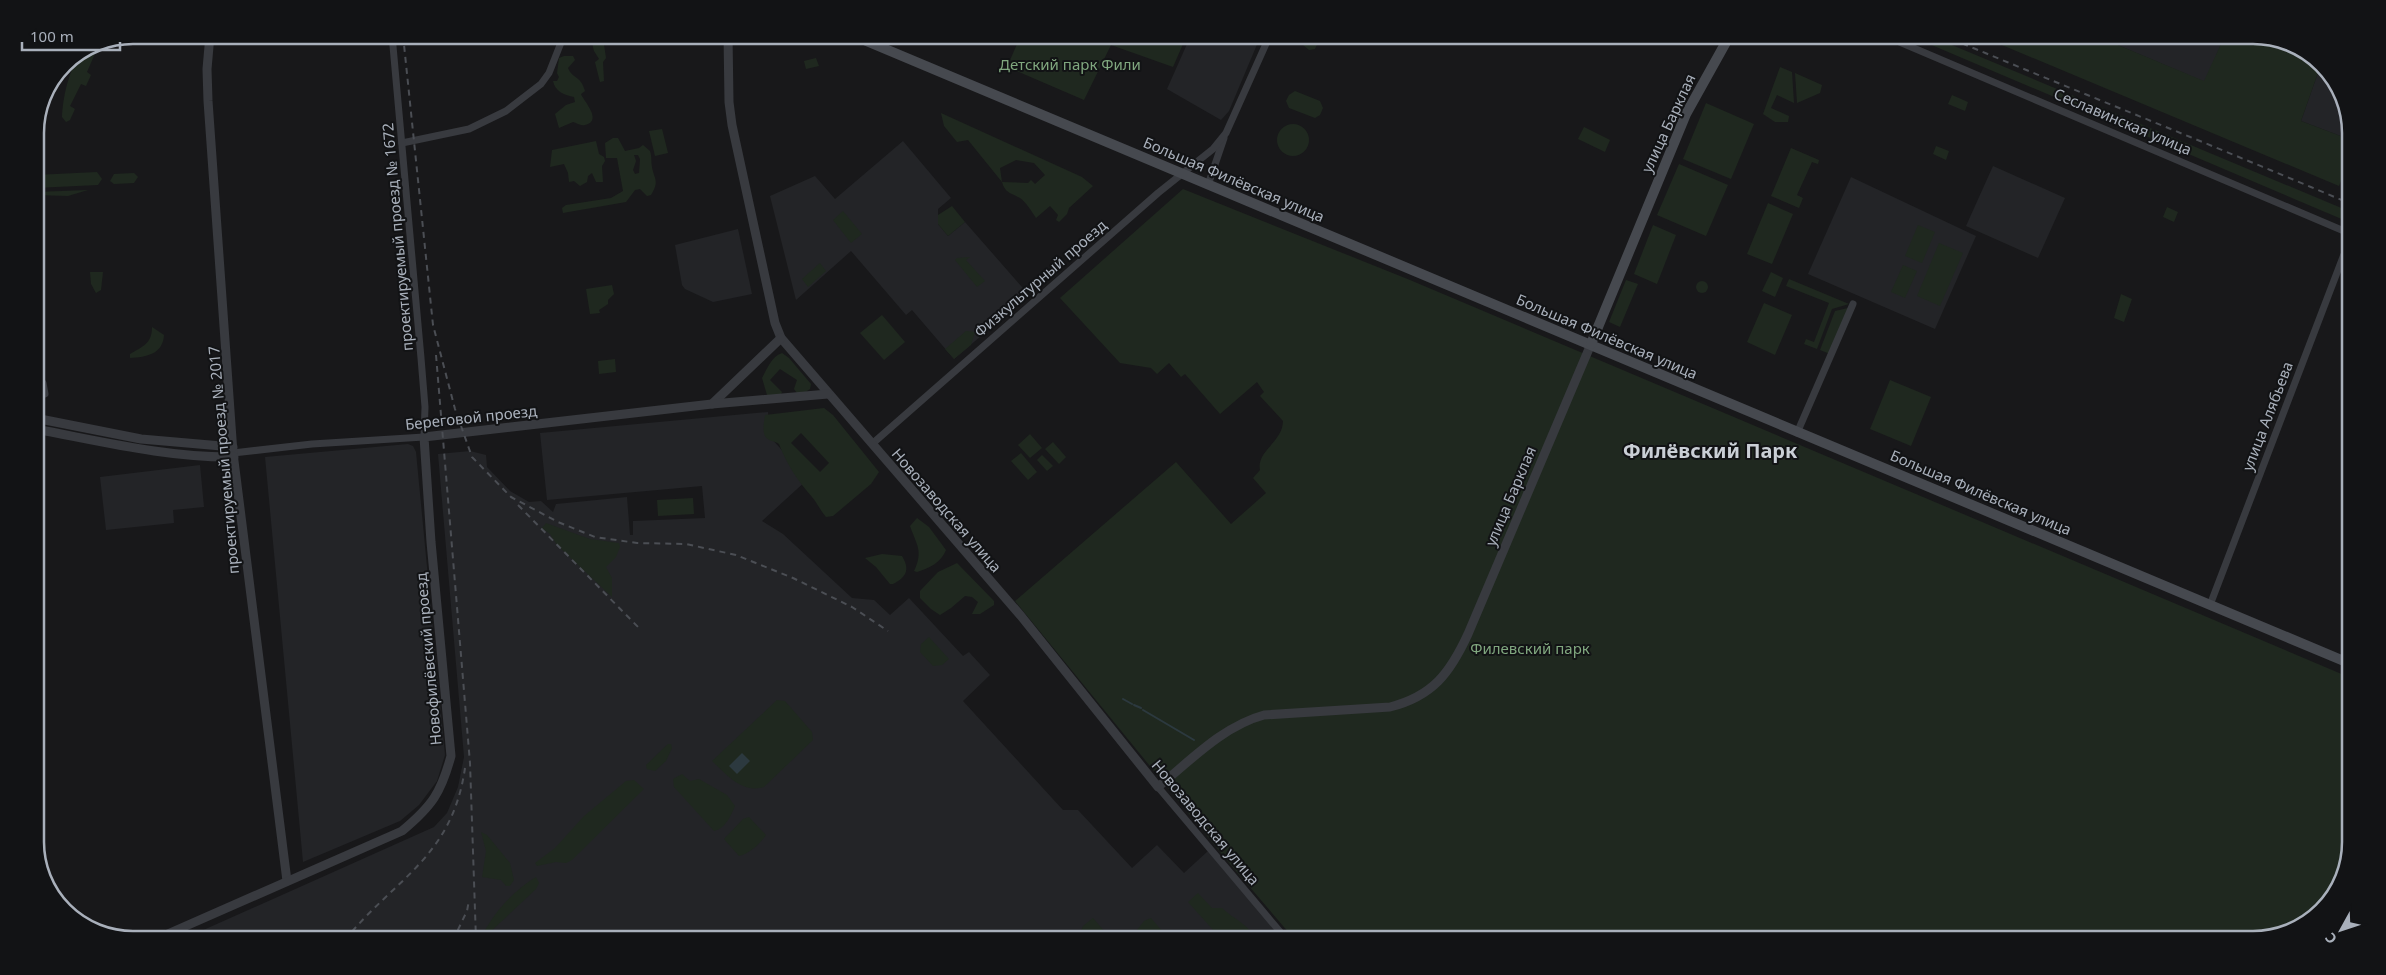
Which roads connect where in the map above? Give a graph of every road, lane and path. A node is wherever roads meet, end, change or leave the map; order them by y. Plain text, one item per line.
1 (209, 44) edge
2 (393, 44) edge
3 (560, 44) edge
4 (728, 44) edge
5 (873, 44) edge
6 (1266, 44) edge
7 (1725, 44) edge
8 (1904, 44) edge
9 (1226, 133) junction
10 (402, 143) junction
11 (1183, 174) junction
12 (1208, 185) junction
13 (2342, 231) edge
14 (2342, 259) edge
15 (1853, 304) dead end
16 (781, 338) junction
17 (1591, 344) junction
18 (44, 388) edge
19 (45, 394) dead end
20 (828, 394) junction
21 (712, 404) junction
22 (44, 420) edge
23 (44, 430) edge
24 (1797, 433) junction
25 (424, 437) junction
26 (872, 444) junction
27 (233, 453) junction
28 (2210, 605) junction
29 (2342, 660) edge
30 (1158, 787) junction
31 (287, 881) junction
32 (174, 931) edge
33 (1279, 931) edge

1 - 27 street, проектируемый проезд № 2017
2 - 10 street, проектируемый проезд № 1672
3 - 10 street
4 - 16 street, Новозаводская улица
5 - 11 main road, Большая Филёвская улица
6 - 9 street, Физкультурный проезд
7 - 17 main road, улица Барклая
8 - 13 street, Сеславинская улица
9 - 11 street, Физкультурный проезд
9 - 12 street, Физкультурный проезд
10 - 25 street, проектируемый проезд № 1672
11 - 12 main road, Большая Филёвская улица
11 - 26 street, Физкультурный проезд
12 - 17 main road, Большая Филёвская улица
14 - 28 street, улица Алябьева
15 - 24 street
16 - 20 street, Новозаводская улица
16 - 21 street
17 - 24 main road, Большая Филёвская улица
17 - 30 street, улица Барклая
18 - 19 street
20 - 21 street, Береговой проезд
20 - 26 street, Новозаводская улица
21 - 25 street, Береговой проезд
22 - 27 street
23 - 27 street
24 - 28 main road, Большая Филёвская улица
25 - 27 street, Береговой проезд
25 - 31 street, Новофилёвский проезд
26 - 30 street, Новозаводская улица
27 - 31 street, проектируемый проезд № 2017
28 - 29 main road, Большая Филёвская улица
30 - 33 street, Новозаводская улица
31 - 32 street, Новофилёвский проезд

